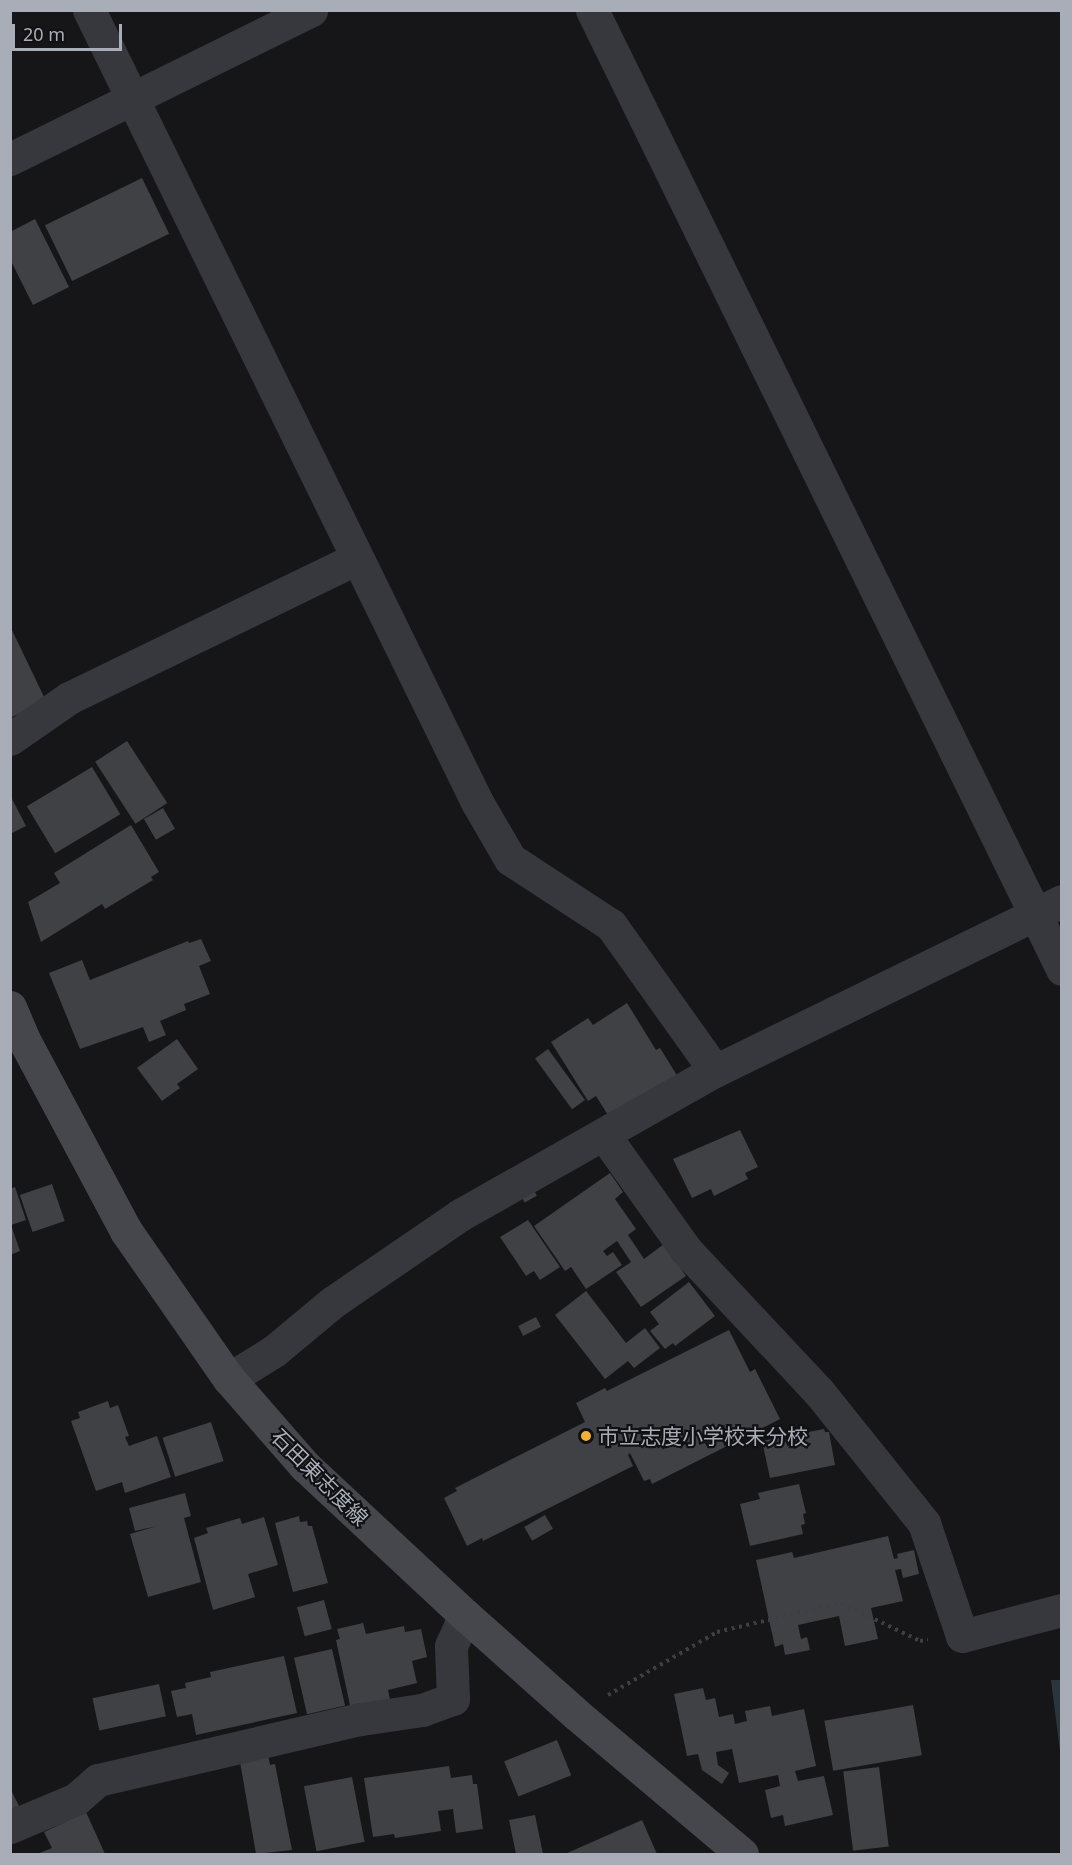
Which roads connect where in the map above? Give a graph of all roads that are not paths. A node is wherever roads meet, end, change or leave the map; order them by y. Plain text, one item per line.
1 (89, 10) edge
2 (311, 10) edge
3 (592, 10) edge
4 (132, 100) junction
5 (10, 159) edge
6 (357, 558) junction
7 (10, 739) edge
8 (1048, 908) edge
9 (1062, 969) edge
10 (10, 1007) edge
11 (715, 1071) junction
12 (604, 1135) junction
13 (229, 1379) junction
14 (1062, 1610) edge
15 (465, 1615) junction
16 (10, 1827) edge
17 (742, 1854) edge

1 - 4 street
2 - 4 street
3 - 8 street
4 - 5 street
4 - 6 street
6 - 7 street
6 - 11 street
8 - 9 street
8 - 11 street
10 - 13 main road, 石田東志度線
11 - 12 street
12 - 13 street
12 - 14 street
13 - 15 main road, 石田東志度線
15 - 16 street
15 - 17 main road, 石田東志度線

